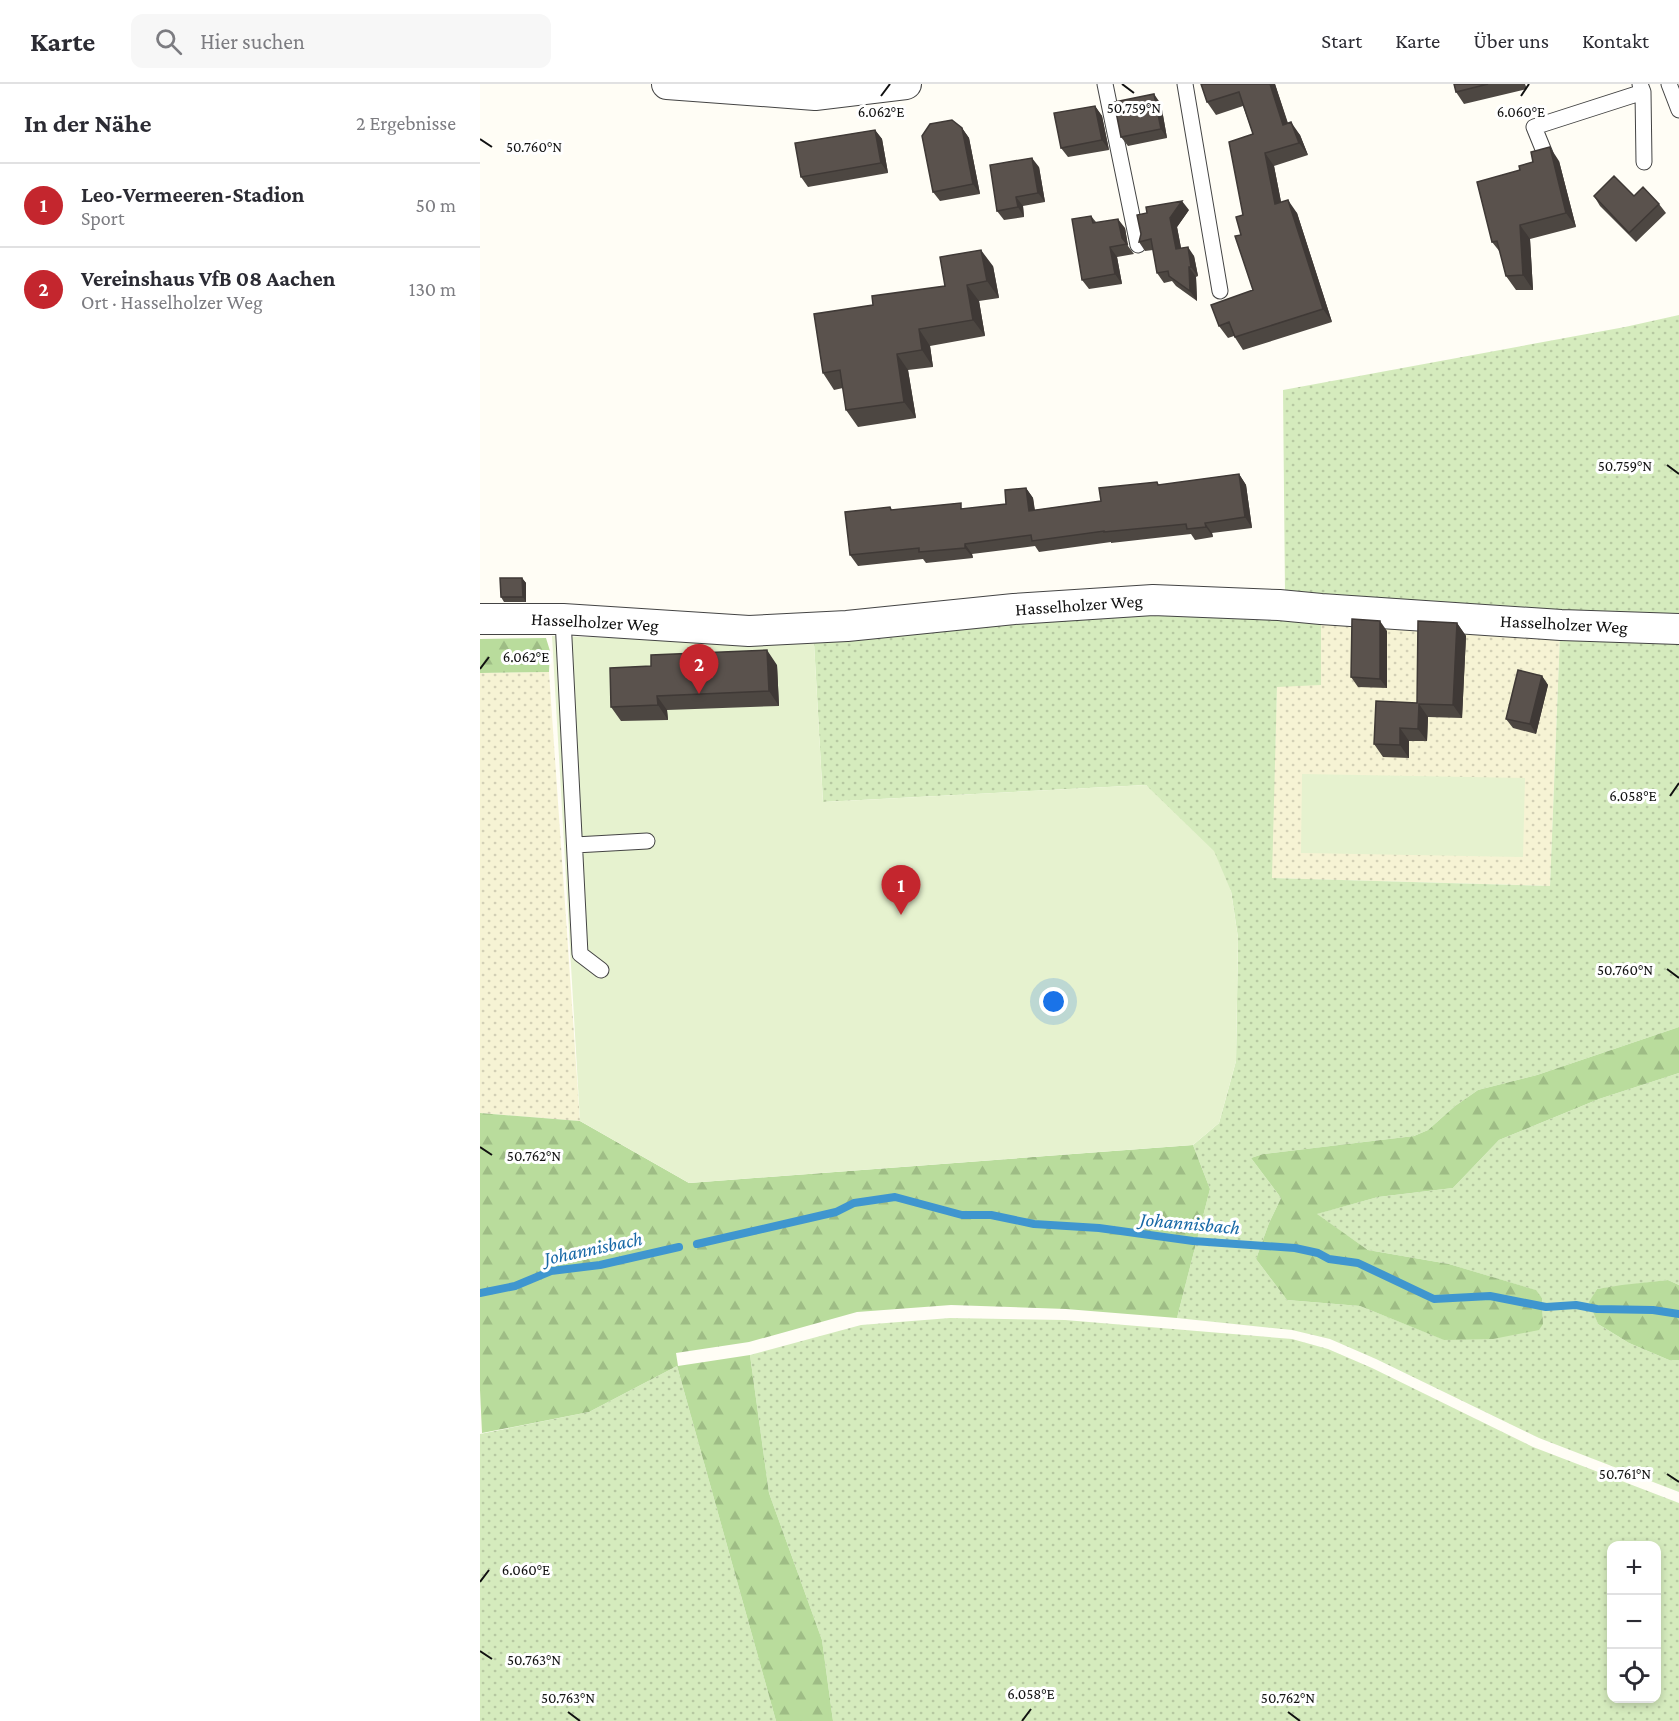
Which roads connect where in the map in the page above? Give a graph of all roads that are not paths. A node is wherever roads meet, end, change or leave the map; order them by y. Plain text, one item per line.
1 (667, 84) edge
2 (906, 84) edge
3 (1105, 84) edge
4 (1185, 84) edge
5 (1670, 84) edge
6 (1642, 88) edge
7 (1679, 110) edge
8 (1545, 154) edge
9 (1644, 162) dead end
10 (1138, 245) edge
11 (1220, 291) dead end
12 (480, 619) edge
13 (562, 619) junction
14 (1679, 628) edge
15 (647, 841) dead end
16 (575, 845) junction
17 (600, 970) dead end

1 - 2 street
3 - 10 lane
4 - 11 lane
5 - 7 lane
6 - 8 lane
6 - 9 lane
12 - 13 street, Hasselholzer Weg
13 - 14 street, Hasselholzer Weg
13 - 16 lane
15 - 16 lane
16 - 17 lane

